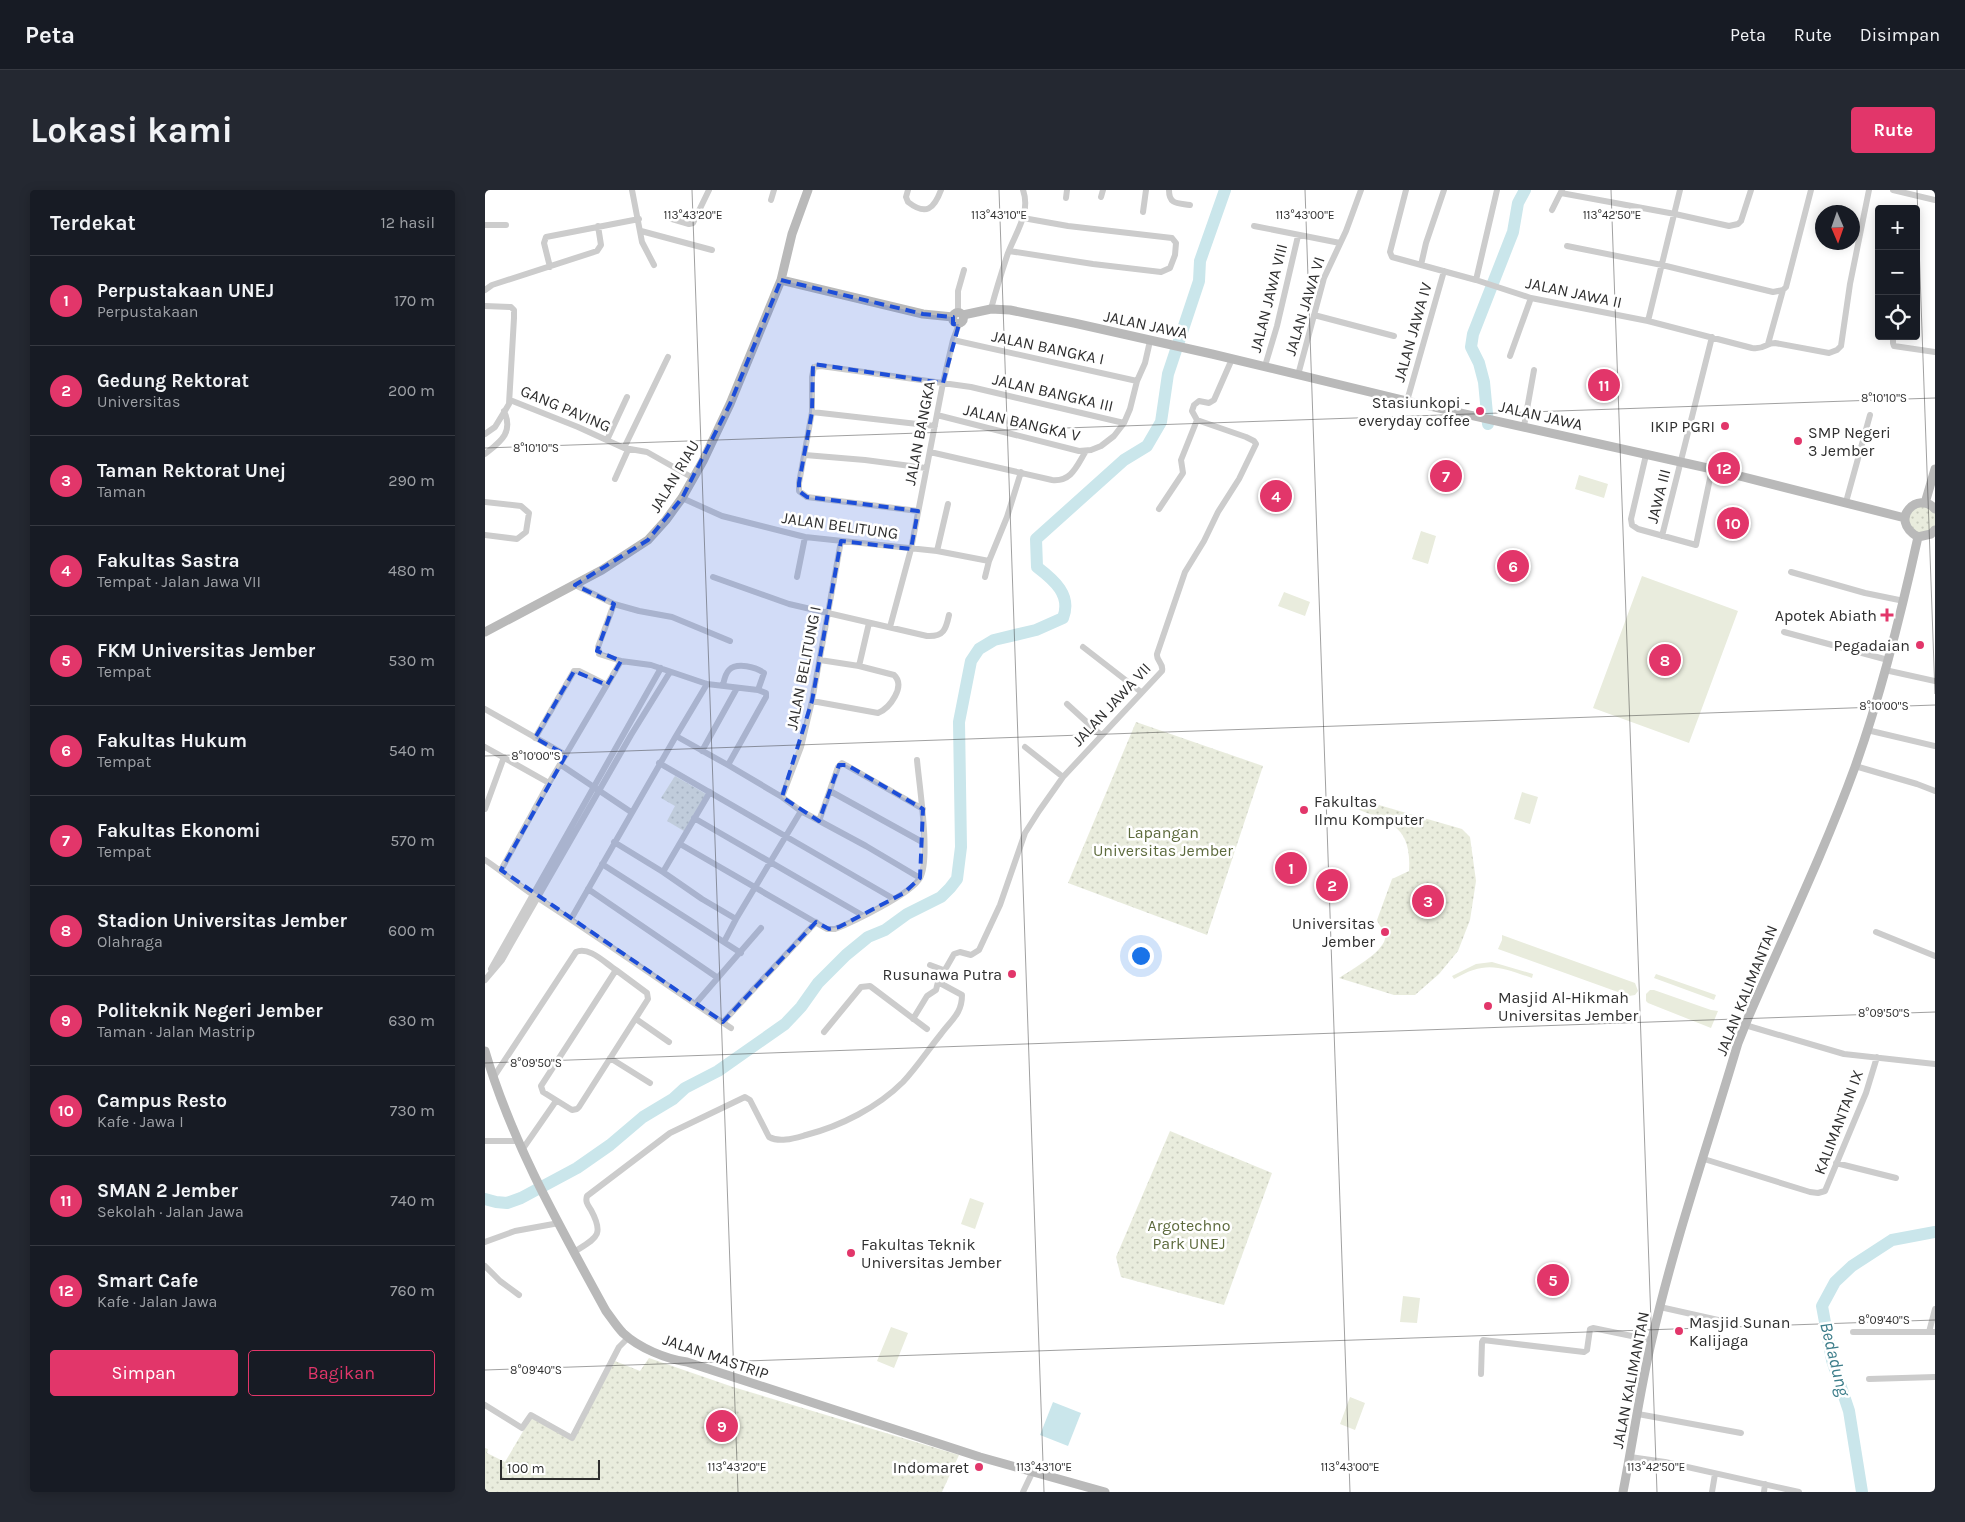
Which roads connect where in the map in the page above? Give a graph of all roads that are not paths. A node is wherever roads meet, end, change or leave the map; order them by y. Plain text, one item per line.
1 (632, 190) edge
2 (709, 190) edge
3 (774, 190) edge
4 (808, 190) edge
5 (908, 190) edge
6 (941, 190) edge
7 (1023, 190) edge
8 (1067, 190) edge
9 (1146, 190) edge
10 (1169, 190) edge
11 (1361, 190) edge
12 (1406, 190) edge
13 (1444, 190) edge
14 (1497, 190) edge
15 (1680, 190) edge
16 (1751, 190) edge
17 (1811, 190) edge
18 (1869, 190) edge
19 (1893, 190) edge
20 (1561, 192) edge
21 (1915, 192) edge
22 (1066, 198) dead end
23 (771, 200) dead end
24 (1935, 200) edge
25 (1190, 205) dead end
26 (1552, 210) dead end
27 (1143, 212) dead end
28 (1675, 214) junction
29 (1023, 218) junction
30 (639, 219) junction
31 (672, 219) dead end
32 (485, 225) edge
33 (506, 225) dead end
34 (598, 226) junction
35 (1254, 226) dead end
36 (641, 230) junction
37 (1298, 236) junction
38 (1340, 243) junction
39 (1567, 246) dead end
40 (712, 250) dead end
41 (1009, 251) junction
42 (654, 265) dead end
43 (1421, 265) junction
44 (1662, 265) junction
45 (549, 267) junction
46 (965, 270) dead end
47 (1444, 270) junction
48 (781, 280) junction
49 (1476, 280) junction
50 (485, 290) edge
51 (1783, 290) junction
52 (1531, 298) junction
53 (485, 306) edge
54 (991, 309) junction
55 (1314, 315) junction
56 (958, 317) junction
57 (1648, 322) junction
58 (1394, 336) dead end
59 (1711, 337) junction
60 (953, 340) junction
61 (1893, 340) edge
62 (1154, 342) junction
63 (1769, 344) junction
64 (1935, 352) edge
65 (1510, 356) dead end
66 (668, 357) dead end
67 (1232, 359) junction
68 (1265, 366) junction
69 (1534, 370) dead end
70 (1298, 374) junction
71 (1137, 381) junction
72 (943, 383) junction
73 (627, 397) dead end
74 (509, 400) junction
75 (1407, 401) junction
76 (503, 411) junction
77 (812, 412) junction
78 (937, 415) junction
79 (1870, 415) dead end
80 (1197, 420) junction
81 (1124, 423) junction
82 (935, 426) junction
83 (1524, 426) junction
84 (485, 434) edge
85 (607, 440) junction
86 (1101, 446) joint
87 (626, 449) junction
88 (1086, 451) junction
89 (931, 452) junction
90 (485, 454) edge
91 (805, 455) junction
92 (1646, 455) junction
93 (1680, 463) junction
94 (926, 468) junction
95 (1712, 469) junction
96 (1935, 469) edge
97 (1021, 472) junction
98 (693, 478) junction
99 (615, 479) dead end
100 (682, 498) junction
101 (485, 502) edge
102 (1846, 502) junction
103 (1925, 503) junction
104 (947, 504) dead end
105 (1159, 509) dead end
106 (1935, 509) edge
107 (917, 511) junction
108 (1905, 518) junction
109 (1935, 530) edge
110 (485, 535) edge
111 (1662, 536) junction
112 (805, 537) junction
113 (1918, 537) junction
114 (841, 540) junction
115 (911, 549) junction
116 (937, 550) junction
117 (989, 561) junction
118 (1791, 572) dead end
119 (713, 577) dead end
120 (797, 577) dead end
121 (985, 577) dead end
122 (575, 585) junction
123 (1904, 601) junction
124 (614, 604) junction
125 (827, 613) junction
126 (949, 615) dead end
127 (869, 623) junction
128 (890, 627) junction
129 (485, 632) edge
130 (1784, 632) dead end
131 (731, 641) dead end
132 (1083, 647) dead end
133 (820, 660) junction
134 (1888, 660) junction
135 (621, 661) junction
136 (859, 666) junction
137 (661, 668) junction
138 (1885, 670) junction
139 (670, 672) junction
140 (1935, 681) edge
141 (707, 684) junction
142 (607, 685) junction
143 (723, 685) junction
144 (737, 688) junction
145 (758, 690) junction
146 (1141, 692) junction
147 (812, 701) junction
148 (1067, 704) dead end
149 (485, 709) edge
150 (1867, 730) junction
151 (628, 733) junction
152 (1101, 735) junction
153 (676, 736) junction
154 (535, 738) junction
155 (1935, 746) edge
156 (485, 747) edge
157 (1025, 747) dead end
158 (702, 751) junction
159 (566, 756) junction
160 (504, 757) junction
161 (917, 760) dead end
162 (659, 762) junction
163 (561, 765) junction
164 (728, 765) junction
165 (1855, 766) junction
166 (1063, 777) junction
167 (549, 783) junction
168 (596, 789) junction
169 (830, 790) junction
170 (1935, 791) edge
171 (710, 792) junction
172 (782, 797) junction
173 (485, 809) edge
174 (923, 809) junction
175 (801, 811) junction
176 (631, 812) junction
177 (695, 818) junction
178 (819, 821) junction
179 (786, 835) junction
180 (614, 842) junction
181 (924, 843) junction
182 (680, 844) junction
183 (485, 860) edge
184 (770, 861) junction
185 (602, 864) junction
186 (501, 870) junction
187 (663, 872) junction
188 (920, 878) junction
189 (755, 888) junction
190 (588, 889) junction
191 (535, 897) junction
192 (894, 899) junction
193 (862, 915) junction
194 (571, 919) junction
195 (736, 919) junction
196 (816, 922) junction
197 (761, 928) dead end
198 (1876, 932) dead end
199 (725, 942) junction
200 (741, 953) junction
201 (1935, 956) edge
202 (930, 965) dead end
203 (616, 970) junction
204 (946, 971) junction
205 (487, 977) edge
206 (719, 978) junction
207 (938, 982) junction
208 (696, 1003) junction
209 (636, 1019) junction
210 (913, 1019) junction
211 (723, 1022) junction
212 (1745, 1025) junction
213 (731, 1028) dead end
214 (927, 1029) dead end
215 (824, 1032) dead end
216 (669, 1042) dead end
217 (485, 1051) edge
218 (1877, 1057) junction
219 (611, 1058) junction
220 (1935, 1064) edge
221 (487, 1067) edge
222 (493, 1078) junction
223 (650, 1083) dead end
224 (556, 1101) junction
225 (517, 1141) junction
226 (485, 1142) edge
227 (522, 1150) junction
228 (1704, 1159) junction
229 (1836, 1163) junction
230 (1896, 1178) dead end
231 (559, 1223) junction
232 (485, 1242) edge
233 (577, 1250) junction
234 (485, 1266) edge
235 (519, 1295) dead end
236 (1660, 1307) junction
237 (1935, 1309) edge
238 (1727, 1322) dead end
239 (1853, 1332) dead end
240 (1932, 1332) edge
241 (629, 1337) junction
242 (1651, 1340) junction
243 (1481, 1374) dead end
244 (1935, 1377) edge
245 (1869, 1379) dead end
246 (485, 1405) edge
247 (1638, 1414) junction
248 (1741, 1433) dead end
249 (1630, 1457) junction
250 (1033, 1471) junction
251 (1715, 1474) junction
252 (1765, 1484) junction
253 (1023, 1492) edge
254 (1105, 1492) edge
255 (1623, 1492) edge
256 (1712, 1492) edge
257 (1764, 1492) edge
258 (1799, 1492) edge

1 - 30 street
2 - 31 street
3 - 23 street
4 - 48 main road, JALAN RIAU
5 - 6 street
7 - 29 street
8 - 22 street
9 - 27 street
10 - 25 street
11 - 38 street, JALAN JAWA VI
12 - 43 street, JALAN JAWA II
13 - 43 street
14 - 49 street
15 - 28 street
16 - 28 street
17 - 51 street
18 - 63 street, JALAN JAWA II
19 - 21 street
20 - 26 street
20 - 28 street
21 - 24 street
28 - 44 street
29 - 41 street
29 - 41 street
30 - 34 street
30 - 36 street
32 - 33 street
34 - 45 street
34 - 45 street
35 - 37 street
36 - 40 street
36 - 42 street
37 - 38 street
37 - 68 street, JALAN JAWA VIII
38 - 55 street, JALAN JAWA VI
39 - 44 street
41 - 54 street
43 - 47 street, JALAN JAWA II
44 - 51 street
44 - 57 street
45 - 50 street
46 - 56 street, JALAN BANGKA
47 - 49 street, JALAN JAWA II
47 - 75 street, JALAN JAWA IV
48 - 56 main road, JALAN JAWA
48 - 98 main road, JALAN RIAU
49 - 52 street, JALAN JAWA II
51 - 63 street
52 - 57 street, JALAN JAWA II
52 - 65 street
53 - 74 street, GANG PAVING
54 - 56 main road, JALAN JAWA
54 - 62 main road, JALAN JAWA
55 - 58 street
55 - 70 street, JALAN JAWA VI
56 - 60 street, JALAN BANGKA
57 - 59 street, JALAN JAWA II
59 - 63 street, JALAN JAWA II
59 - 93 street
60 - 71 street, JALAN BANGKA I
60 - 72 street, JALAN BANGKA
61 - 64 street
62 - 67 main road, JALAN JAWA
62 - 71 street
66 - 87 street
67 - 68 main road, JALAN JAWA
67 - 80 street
68 - 70 main road, JALAN JAWA
69 - 83 street
70 - 75 main road, JALAN JAWA
71 - 81 street
72 - 77 street, JALAN BANGKA III
72 - 78 street, JALAN BANGKA
72 - 81 street, JALAN BANGKA III
73 - 85 street
74 - 76 street
74 - 85 street, GANG PAVING
75 - 83 main road, JALAN JAWA
76 - 84 street
76 - 90 street
77 - 82 street
77 - 91 street
78 - 82 street, JALAN BANGKA
78 - 88 street, JALAN BANGKA V
79 - 102 street
80 - 105 street
80 - 146 street, JALAN JAWA VII
81 - 86 street, JALAN BANGKA III
82 - 89 street, JALAN BANGKA
83 - 92 main road, JALAN JAWA
85 - 87 street, GANG PAVING
86 - 88 street, JALAN BANGKA V
87 - 98 street, GANG PAVING
87 - 99 street
88 - 97 street
89 - 94 street, JALAN BANGKA
89 - 97 street
91 - 94 street
91 - 107 street
92 - 93 main road, JALAN JAWA
92 - 111 street
93 - 95 main road, JALAN JAWA
93 - 111 street, JAWA III
94 - 107 street, JALAN BANGKA
95 - 102 main road, JALAN JAWA
95 - 111 street
96 - 103 main road
97 - 117 street
98 - 100 main road, JALAN RIAU
100 - 112 street, JALAN BELITUNG
100 - 122 main road, JALAN RIAU
101 - 110 street
102 - 108 main road, JALAN JAWA
103 - 106 main road
103 - 108 main road
104 - 116 street
107 - 115 street, JALAN BANGKA
108 - 113 main road
109 - 113 main road
112 - 114 street, JALAN BELITUNG
112 - 120 street
113 - 123 main road, JALAN KALIMANTAN
114 - 115 street, JALAN BELITUNG
114 - 125 street, JALAN BELITUNG I
115 - 116 street, JALAN BELITUNG
115 - 128 street, JALAN BANGKA
116 - 117 street, JALAN BELITUNG
117 - 121 street
118 - 123 street
119 - 125 street
122 - 124 street
122 - 129 main road, JALAN RIAU
123 - 134 main road, JALAN KALIMANTAN
124 - 131 street
124 - 135 street
125 - 127 street
125 - 133 street, JALAN BELITUNG I
126 - 128 street
127 - 128 street
127 - 136 street
130 - 134 street
132 - 146 street
133 - 136 street
133 - 147 street, JALAN BELITUNG I
134 - 138 main road, JALAN KALIMANTAN
135 - 137 street
135 - 142 street
136 - 147 street
137 - 139 street
137 - 151 street
138 - 140 street
138 - 150 main road, JALAN KALIMANTAN
139 - 141 street
139 - 151 street
141 - 143 street
141 - 153 street
142 - 154 street
142 - 159 street
143 - 144 street
143 - 145 street
144 - 145 street
144 - 158 street
145 - 164 street
146 - 152 street, JALAN JAWA VII
147 - 172 street, JALAN BELITUNG I
148 - 152 street
149 - 154 street
150 - 155 street
150 - 165 main road, JALAN KALIMANTAN
151 - 168 street
152 - 166 street, JALAN JAWA VII
153 - 158 street
153 - 162 street
154 - 159 street
156 - 160 street
157 - 166 street
158 - 164 street
159 - 163 street
160 - 167 street
160 - 173 street
161 - 174 street
162 - 171 street
162 - 176 street
163 - 167 street
163 - 168 street
164 - 172 street
165 - 170 street
165 - 212 main road, JALAN KALIMANTAN
166 - 204 street, JALAN JAWA VII
167 - 186 street
168 - 176 street
168 - 191 street
169 - 174 street
169 - 178 street
169 - 181 street
171 - 177 street
171 - 179 street
172 - 175 street
174 - 181 street
175 - 178 street
175 - 179 street
176 - 180 street
177 - 182 street
177 - 184 street
178 - 188 street
179 - 184 street
179 - 192 street
180 - 185 street
180 - 187 street
181 - 188 street
182 - 187 street
182 - 189 street
183 - 186 street
184 - 189 street
184 - 193 street
185 - 190 street
185 - 199 street
186 - 191 street
187 - 195 street
188 - 192 street
189 - 195 street
189 - 196 street
190 - 194 street
190 - 206 street
191 - 194 street
191 - 205 street
192 - 193 street
193 - 196 street
194 - 208 street
195 - 199 street
196 - 211 street
197 - 200 street
198 - 201 street
199 - 200 street
200 - 206 street
202 - 204 street
203 - 209 street
203 - 222 street
203 - 224 street
204 - 207 street, JALAN JAWA VII
206 - 208 street
207 - 210 street, JALAN JAWA VII
207 - 233 street
208 - 211 street
209 - 216 street
209 - 219 street
210 - 214 street
210 - 215 street
211 - 213 street
212 - 218 street
212 - 228 main road, JALAN KALIMANTAN
217 - 221 main road, JALAN MASTRIP
218 - 220 street
218 - 229 street, KALIMANTAN IX
219 - 223 street
219 - 224 street
221 - 222 main road, JALAN MASTRIP
222 - 225 main road, JALAN MASTRIP
224 - 227 street
225 - 226 street
225 - 227 main road, JALAN MASTRIP
227 - 231 main road, JALAN MASTRIP
228 - 229 street, KALIMANTAN IX
228 - 236 main road, JALAN KALIMANTAN
229 - 230 street
231 - 232 street
231 - 233 main road, JALAN MASTRIP
233 - 241 main road, JALAN MASTRIP
234 - 235 street
236 - 238 street
236 - 242 main road, JALAN KALIMANTAN
237 - 240 street
239 - 240 street
241 - 246 street
241 - 250 main road, JALAN MASTRIP
242 - 243 street
242 - 247 main road, JALAN KALIMANTAN
244 - 245 street
247 - 248 street
247 - 249 main road, JALAN KALIMANTAN
249 - 251 street
249 - 255 main road, JALAN KALIMANTAN
250 - 253 street
250 - 254 main road, JALAN MASTRIP
251 - 252 street
251 - 256 street
252 - 257 street
252 - 258 street

